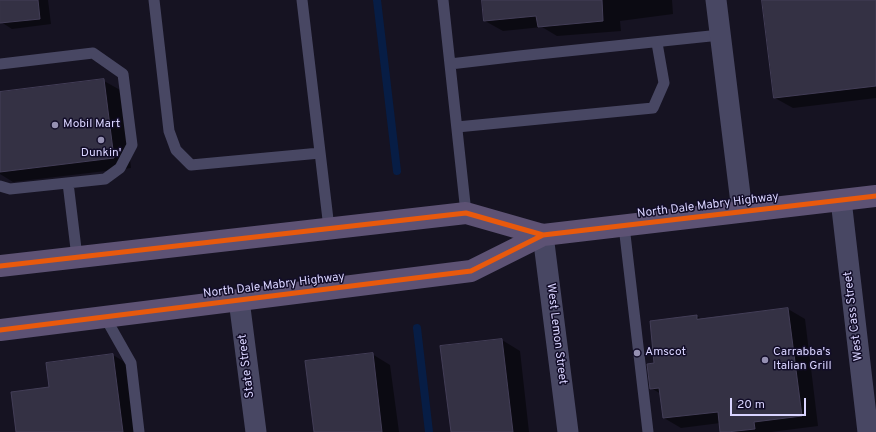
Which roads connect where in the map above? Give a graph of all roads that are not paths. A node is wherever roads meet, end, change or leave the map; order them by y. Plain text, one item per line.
1 (154, 0) edge
2 (302, 0) edge
3 (443, 0) edge
4 (716, 0) edge
5 (720, 35) junction
6 (657, 43) junction
7 (0, 64) edge
8 (450, 64) junction
9 (457, 127) junction
10 (320, 153) junction
11 (68, 183) junction
12 (0, 186) edge
13 (876, 196) edge
14 (841, 200) junction
15 (742, 212) junction
16 (466, 213) junction
17 (624, 226) junction
18 (329, 228) junction
19 (543, 235) junction
20 (77, 257) junction
21 (0, 266) edge
22 (239, 300) junction
23 (105, 317) junction
24 (0, 330) edge
25 (871, 428) edge
26 (139, 432) edge
27 (256, 432) edge
28 (568, 432) edge
29 (648, 432) edge

1 - 10 lane
2 - 10 lane
3 - 8 lane
4 - 5 street
5 - 6 lane
5 - 15 street
6 - 8 lane
6 - 9 lane
7 - 11 lane
8 - 9 lane
9 - 16 lane
10 - 18 lane
11 - 12 lane
11 - 20 lane
13 - 14 main road, North Dale Mabry Highway
14 - 15 main road, North Dale Mabry Highway
14 - 25 street, West Cass Street
15 - 17 main road, North Dale Mabry Highway
16 - 18 main road, North Dale Mabry Highway
16 - 19 main road, North Dale Mabry Highway
17 - 19 main road, North Dale Mabry Highway
17 - 29 lane
18 - 20 main road, North Dale Mabry Highway
19 - 22 main road, North Dale Mabry Highway
19 - 28 street, West Lemon Street
20 - 21 main road, North Dale Mabry Highway
22 - 23 main road, North Dale Mabry Highway
22 - 27 street, State Street
23 - 24 main road, North Dale Mabry Highway
23 - 26 lane

